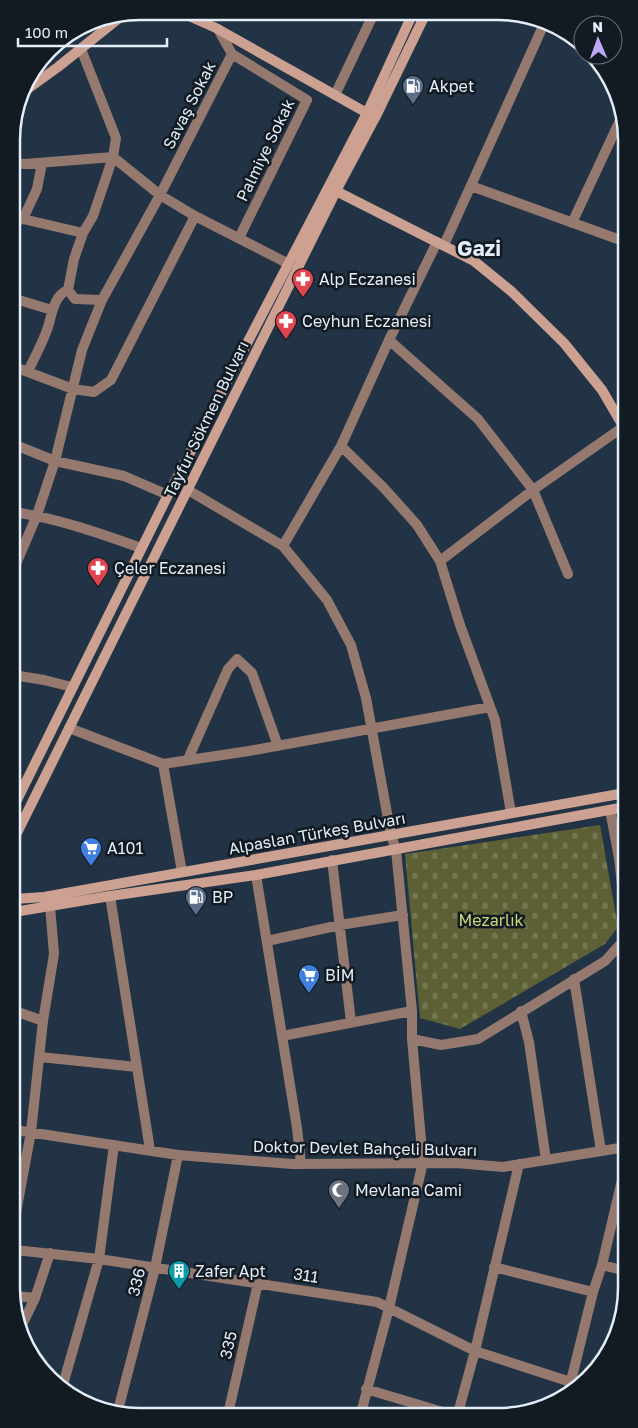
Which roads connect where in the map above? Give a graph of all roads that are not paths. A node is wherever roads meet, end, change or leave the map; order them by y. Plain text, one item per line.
1 (198, 20) edge
2 (371, 20) edge
3 (410, 20) edge
4 (423, 20) edge
5 (113, 23) edge
6 (542, 28) edge
7 (218, 29) junction
8 (81, 49) junction
9 (232, 54) junction
10 (39, 75) edge
11 (335, 95) junction
12 (367, 113) junction
13 (617, 126) edge
14 (113, 158) junction
15 (20, 163) edge
16 (42, 163) junction
17 (471, 186) junction
18 (336, 191) junction
19 (160, 195) junction
20 (195, 216) junction
21 (20, 220) edge
22 (23, 220) junction
23 (572, 223) junction
24 (83, 233) junction
25 (239, 238) junction
26 (618, 240) edge
27 (440, 244) junction
28 (290, 264) junction
29 (68, 290) junction
30 (20, 300) edge
31 (102, 300) junction
32 (52, 310) junction
33 (389, 340) junction
34 (20, 368) edge
35 (28, 371) junction
36 (73, 389) junction
37 (618, 418) edge
38 (618, 430) edge
39 (341, 446) junction
40 (20, 447) edge
41 (55, 461) junction
42 (188, 490) junction
43 (533, 490) junction
44 (168, 495) junction
45 (20, 513) edge
46 (37, 515) junction
47 (283, 546) junction
48 (141, 548) junction
49 (20, 551) edge
50 (440, 561) junction
51 (568, 574) dead end
52 (20, 676) edge
53 (72, 687) junction
54 (490, 707) junction
55 (69, 728) junction
56 (372, 730) junction
57 (278, 746) junction
58 (188, 759) junction
59 (163, 764) junction
60 (20, 794) edge
61 (618, 794) edge
62 (618, 808) edge
63 (610, 810) junction
64 (511, 814) junction
65 (20, 827) edge
66 (391, 835) junction
67 (618, 841) edge
68 (396, 850) junction
69 (332, 860) junction
70 (182, 872) junction
71 (256, 875) junction
72 (110, 896) junction
73 (20, 899) edge
74 (50, 906) junction
75 (20, 911) edge
76 (403, 915) junction
77 (340, 925) junction
78 (267, 941) junction
79 (618, 947) edge
80 (574, 979) junction
81 (412, 1011) junction
82 (521, 1011) junction
83 (20, 1013) edge
84 (43, 1021) junction
85 (351, 1022) junction
86 (282, 1036) junction
87 (412, 1040) junction
88 (40, 1057) junction
89 (137, 1067) junction
90 (20, 1131) edge
91 (31, 1132) junction
92 (114, 1145) junction
93 (618, 1149) edge
94 (150, 1150) junction
95 (600, 1152) junction
96 (178, 1155) junction
97 (546, 1160) junction
98 (423, 1162) junction
99 (301, 1164) junction
100 (519, 1164) junction
101 (20, 1191) edge
102 (618, 1198) edge
103 (20, 1250) edge
104 (50, 1253) junction
105 (99, 1259) junction
106 (602, 1265) junction
107 (494, 1267) junction
108 (155, 1268) junction
109 (618, 1269) edge
110 (258, 1283) junction
111 (593, 1292) junction
112 (21, 1296) edge
113 (35, 1298) junction
114 (390, 1308) junction
115 (24, 1320) edge
116 (475, 1351) junction
117 (64, 1381) edge
118 (574, 1381) edge
119 (570, 1384) edge
120 (366, 1390) junction
121 (118, 1406) edge
122 (229, 1408) edge
123 (362, 1408) edge
124 (429, 1408) edge
125 (459, 1408) edge

1 - 7 main road
2 - 11 street
3 - 12 main road, Tayfur Sökmen Bulvarı
4 - 18 main road, Tayfur Sökmen Bulvarı
5 - 8 main road
6 - 17 street
7 - 9 street, Savaş Sokak
7 - 11 main road
8 - 10 main road
8 - 14 street
9 - 19 street, Savaş Sokak
9 - 25 street, Palmiye Sokak
11 - 12 main road
12 - 28 main road, Tayfur Sökmen Bulvarı
13 - 23 street
14 - 16 street
14 - 19 street
14 - 24 street
15 - 16 street
16 - 22 street
17 - 23 street
17 - 27 street
18 - 27 main road
18 - 42 main road, Tayfur Sökmen Bulvarı
19 - 20 street
19 - 31 street, Savaş Sokak
20 - 25 street
20 - 36 street
21 - 22 street
22 - 24 street
23 - 26 street
24 - 29 street
25 - 28 street
27 - 33 street
27 - 37 main road
28 - 44 main road, Tayfur Sökmen Bulvarı
29 - 31 street
29 - 32 street
30 - 32 street
31 - 36 street, Savaş Sokak
32 - 35 street
33 - 39 street
33 - 43 street
34 - 35 street
35 - 36 street
36 - 41 street, Savaş Sokak
38 - 43 street
39 - 47 street
39 - 50 street
40 - 41 street
41 - 44 street
41 - 46 street, Savaş Sokak
42 - 47 street
42 - 55 main road, Tayfur Sökmen Bulvarı
43 - 50 street
43 - 51 street
44 - 48 main road, Tayfur Sökmen Bulvarı
45 - 46 street
46 - 48 street
46 - 49 street, Savaş Sokak
47 - 56 street
48 - 53 main road, Tayfur Sökmen Bulvarı
50 - 54 street
52 - 53 street
53 - 60 main road, Tayfur Sökmen Bulvarı
54 - 56 street
54 - 64 street
55 - 59 street
55 - 65 main road, Tayfur Sökmen Bulvarı
56 - 57 street
56 - 66 street
57 - 58 street
57 - 58 street
58 - 59 street
59 - 70 street
61 - 64 main road, Alpaslan Türkeş Bulvarı
62 - 63 main road, Alpaslan Türkeş Bulvarı
63 - 67 street
63 - 68 main road, Alpaslan Türkeş Bulvarı
64 - 66 main road, Alpaslan Türkeş Bulvarı
66 - 68 street
66 - 70 main road, Alpaslan Türkeş Bulvarı
68 - 69 main road, Alpaslan Türkeş Bulvarı
68 - 76 street
69 - 71 main road, Alpaslan Türkeş Bulvarı
69 - 77 street
70 - 73 main road, Alpaslan Türkeş Bulvarı
71 - 72 main road, Alpaslan Türkeş Bulvarı
71 - 78 street
72 - 74 main road, Alpaslan Türkeş Bulvarı
72 - 89 street
74 - 75 main road, Alpaslan Türkeş Bulvarı
74 - 84 street
76 - 77 street
76 - 81 street
77 - 78 street
77 - 85 street
78 - 86 street
79 - 80 street
80 - 82 street
80 - 95 street
81 - 85 street
81 - 87 street
82 - 87 street
82 - 97 street
83 - 84 street
84 - 88 street
85 - 86 street
86 - 99 street
87 - 98 street
88 - 89 street
88 - 91 street
89 - 94 street
90 - 91 street, Doktor Devlet Bahçeli Bulvarı
91 - 92 street, Doktor Devlet Bahçeli Bulvarı
91 - 101 street
92 - 94 street, Doktor Devlet Bahçeli Bulvarı
92 - 105 street
93 - 95 street, Doktor Devlet Bahçeli Bulvarı
94 - 96 street, Doktor Devlet Bahçeli Bulvarı
95 - 97 street, Doktor Devlet Bahçeli Bulvarı
96 - 99 street, Doktor Devlet Bahçeli Bulvarı
96 - 108 street, 336
97 - 100 street, Doktor Devlet Bahçeli Bulvarı
98 - 99 street, Doktor Devlet Bahçeli Bulvarı
98 - 100 street, Doktor Devlet Bahçeli Bulvarı
98 - 114 street
100 - 107 street
102 - 106 street
103 - 104 street, 311
104 - 105 street, 311
104 - 113 street
105 - 108 street, 311
105 - 117 street
106 - 109 street
106 - 111 street
107 - 111 street
107 - 116 street
108 - 110 street, 311
108 - 121 street, 336
110 - 114 street, 311
110 - 122 street, 335
111 - 118 street
112 - 113 street
113 - 115 street
114 - 116 street, 311
114 - 120 street
116 - 119 street, 311
116 - 125 street
120 - 123 street
120 - 124 street

